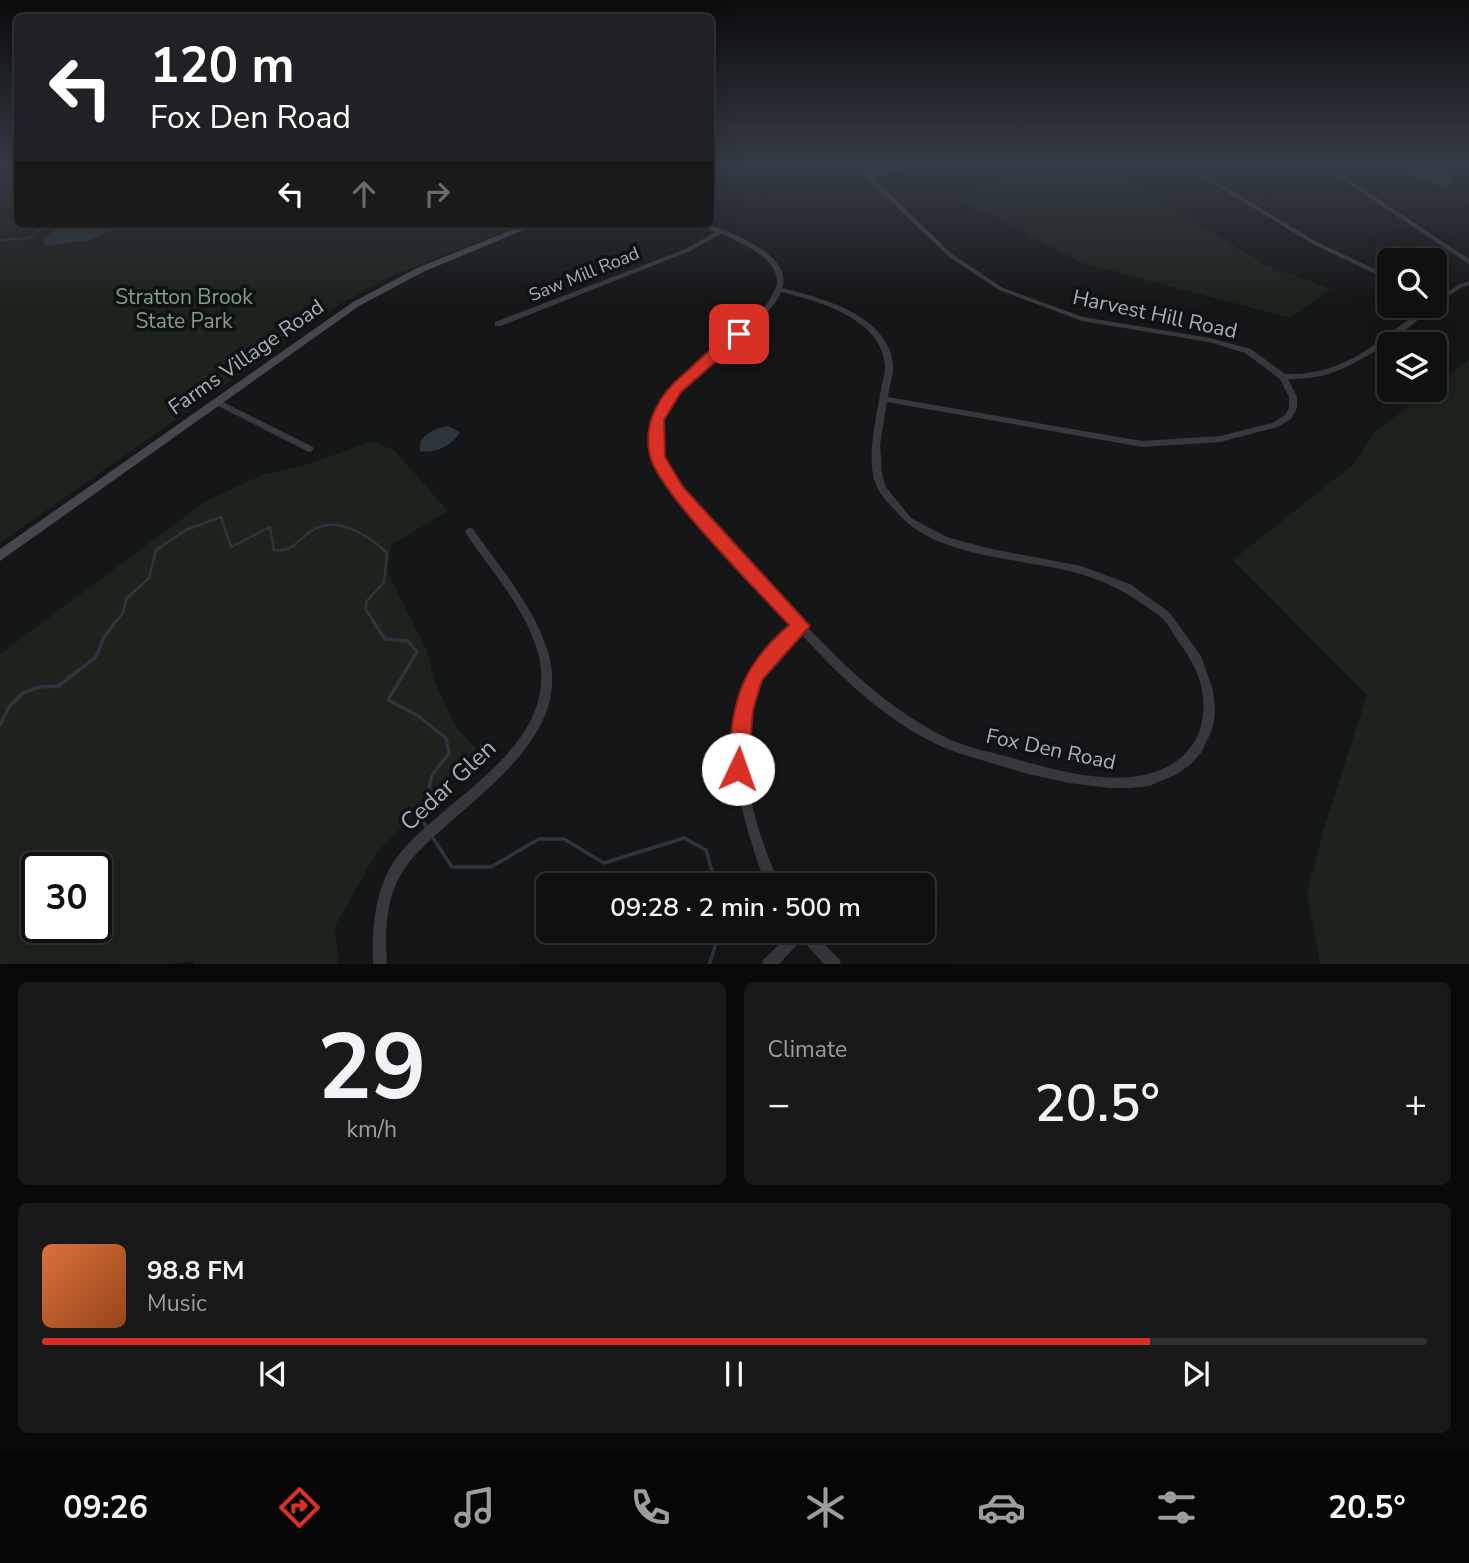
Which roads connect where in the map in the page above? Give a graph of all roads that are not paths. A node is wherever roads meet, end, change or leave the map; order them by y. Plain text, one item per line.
1 (904, 212) edge
2 (1263, 212) edge
3 (1394, 212) edge
4 (524, 228) edge
5 (712, 228) edge
6 (719, 232) junction
7 (1469, 262) edge
8 (1377, 273) edge
9 (1469, 283) edge
10 (780, 290) junction
11 (1447, 294) edge
12 (1414, 318) edge
13 (498, 324) dead end
14 (1283, 377) junction
15 (885, 399) junction
16 (217, 402) junction
17 (310, 449) dead end
18 (470, 532) dead end
19 (0, 556) edge
20 (801, 626) junction
21 (769, 873) edge
22 (790, 943) edge
23 (814, 943) edge
24 (380, 964) edge
25 (768, 964) edge
26 (835, 964) edge

1 - 14 street, Harvest Hill Road
2 - 8 street
3 - 7 street
4 - 16 main road, Farms Village Road
5 - 6 street
6 - 10 street
6 - 13 street, Saw Mill Road
9 - 11 street
10 - 15 street, Fox Den Road
10 - 20 street, Fox Den Road
12 - 14 street
14 - 15 street
15 - 20 street, Fox Den Road
16 - 17 street
16 - 19 main road, Farms Village Road
18 - 24 street, Cedar Glen
20 - 21 street
22 - 25 street
23 - 26 street

